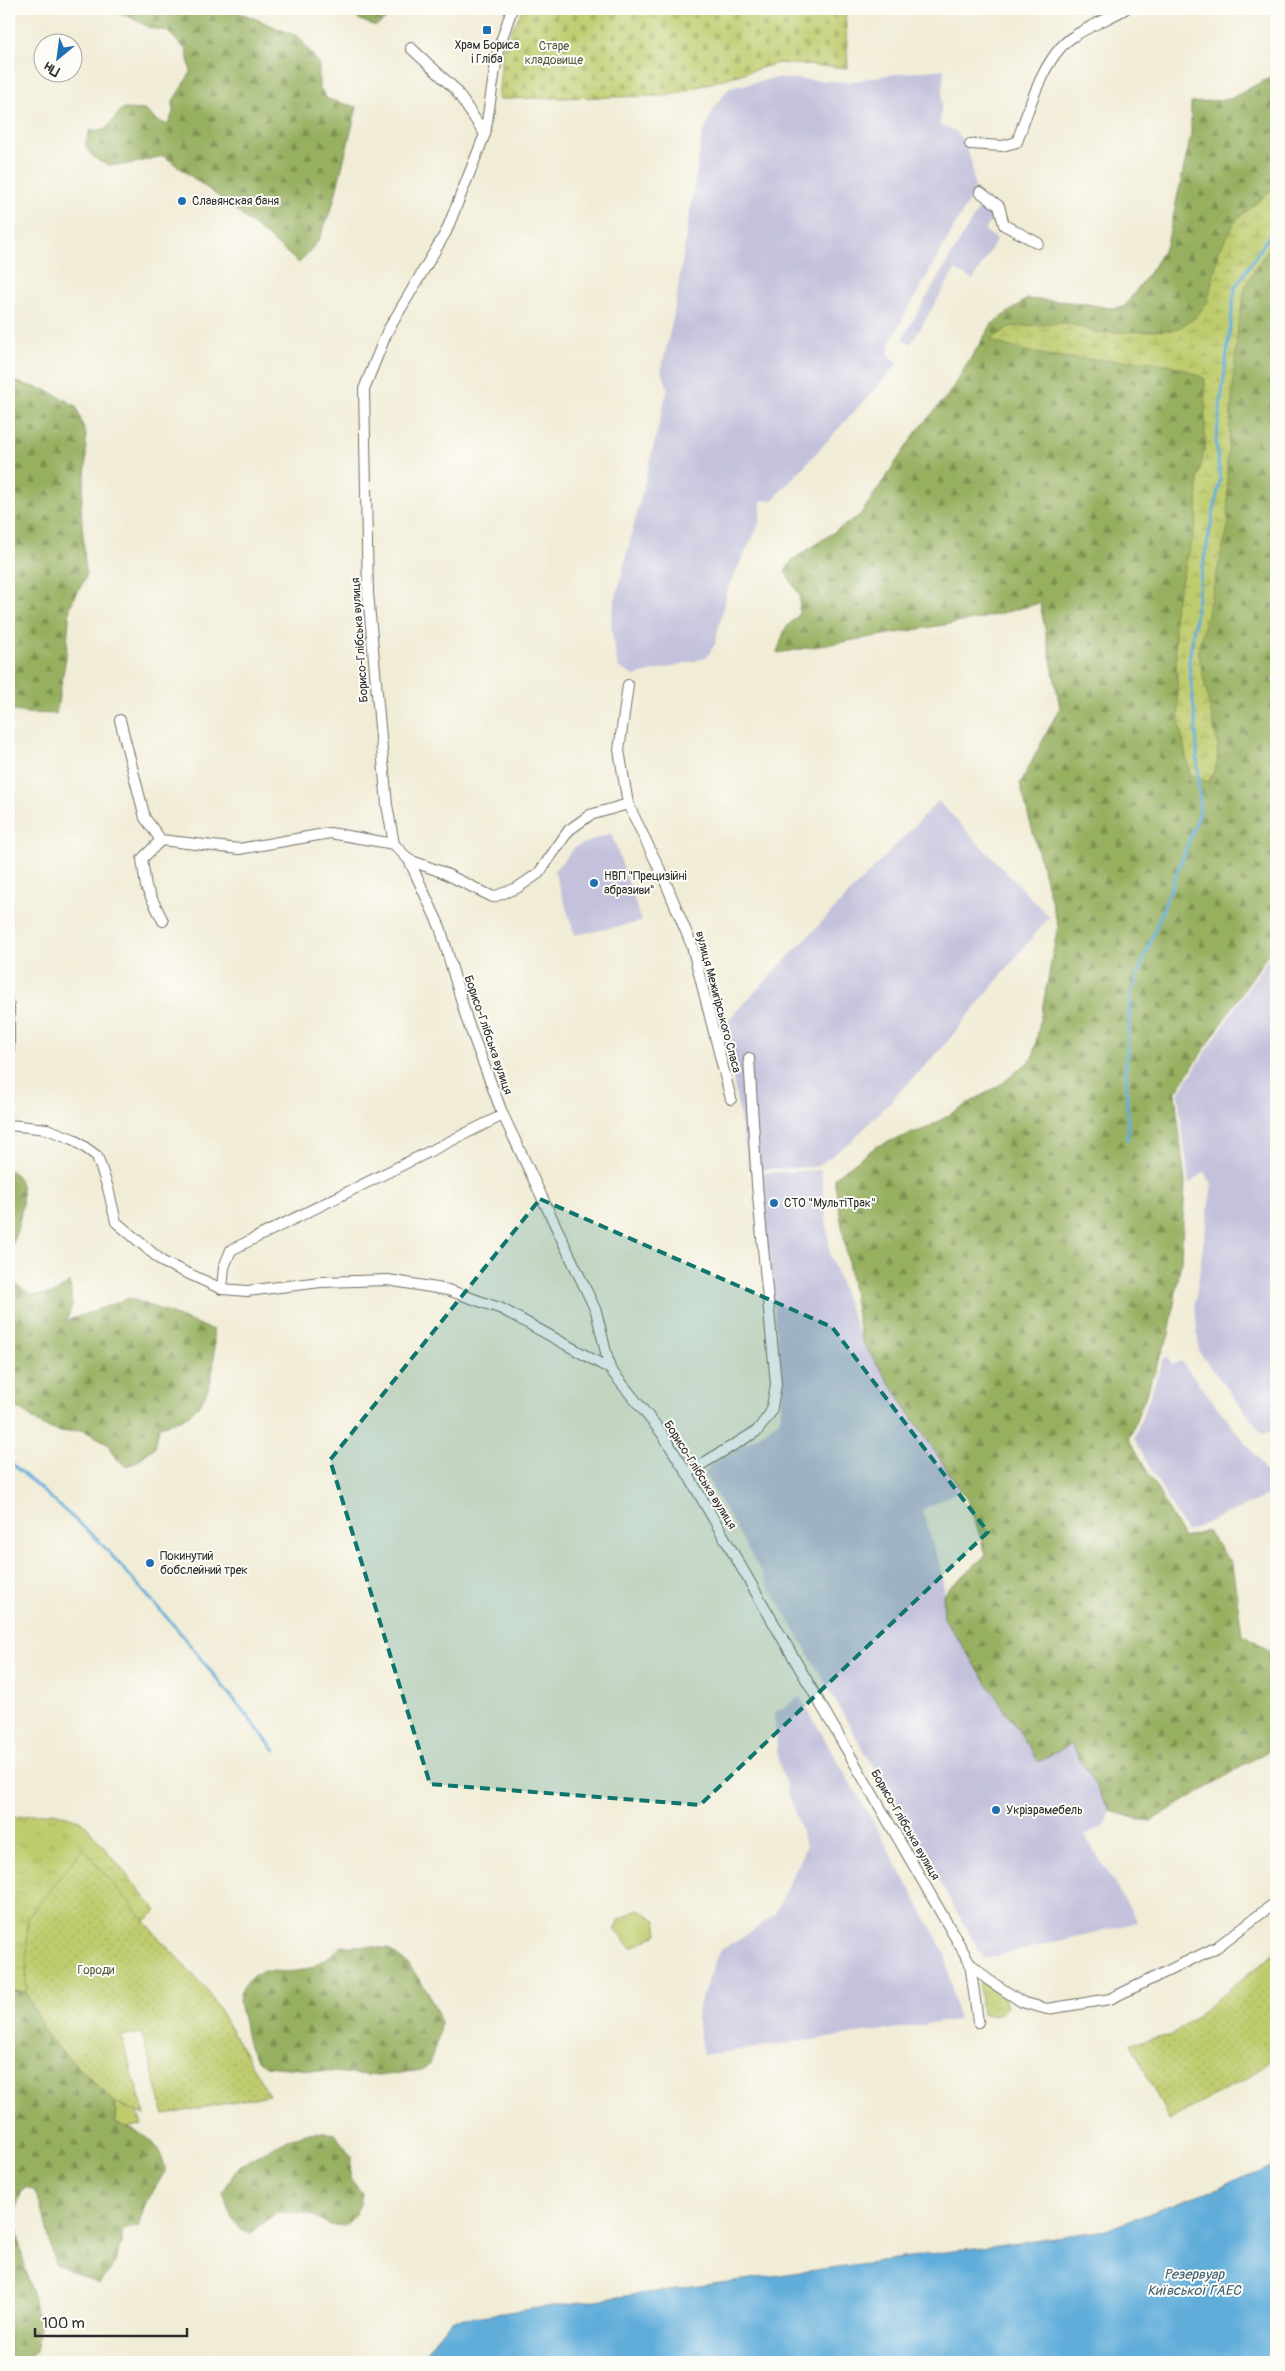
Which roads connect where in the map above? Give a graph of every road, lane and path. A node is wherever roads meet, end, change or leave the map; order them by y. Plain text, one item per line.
1 (1125, 9) edge
2 (509, 10) edge
3 (411, 48) dead end
4 (485, 134) junction
5 (970, 144) dead end
6 (980, 192) dead end
7 (1038, 243) dead end
8 (628, 685) dead end
9 (120, 720) dead end
10 (628, 804) junction
11 (161, 840) junction
12 (394, 844) junction
13 (409, 860) junction
14 (163, 921) dead end
15 (9, 1005) edge
16 (9, 1051) edge
17 (749, 1058) dead end
18 (731, 1099) dead end
19 (503, 1115) junction
20 (9, 1125) edge
21 (222, 1290) junction
22 (610, 1369) junction
23 (687, 1473) junction
24 (1276, 1902) edge
25 (970, 1963) junction
26 (978, 2022) dead end

1 - 5 street
2 - 4 street, Борисо-Глібська вулиця
3 - 4 street
4 - 12 street, Борисо-Глібська вулиця
6 - 7 street
8 - 10 street, вулиця Межигірського Спаса
9 - 11 street
10 - 13 street
10 - 18 street, вулиця Межигірського Спаса
11 - 12 street
11 - 14 street
12 - 13 street, Борисо-Глібська вулиця
13 - 19 street, Борисо-Глібська вулиця
15 - 16 street
17 - 23 street
19 - 21 street
19 - 22 street, Борисо-Глібська вулиця
20 - 21 street
21 - 22 street
22 - 23 street, Борисо-Глібська вулиця
23 - 25 street, Борисо-Глібська вулиця
24 - 25 street, Борисо-Глібська вулиця
25 - 26 street, Борисо-Глібська вулиця

